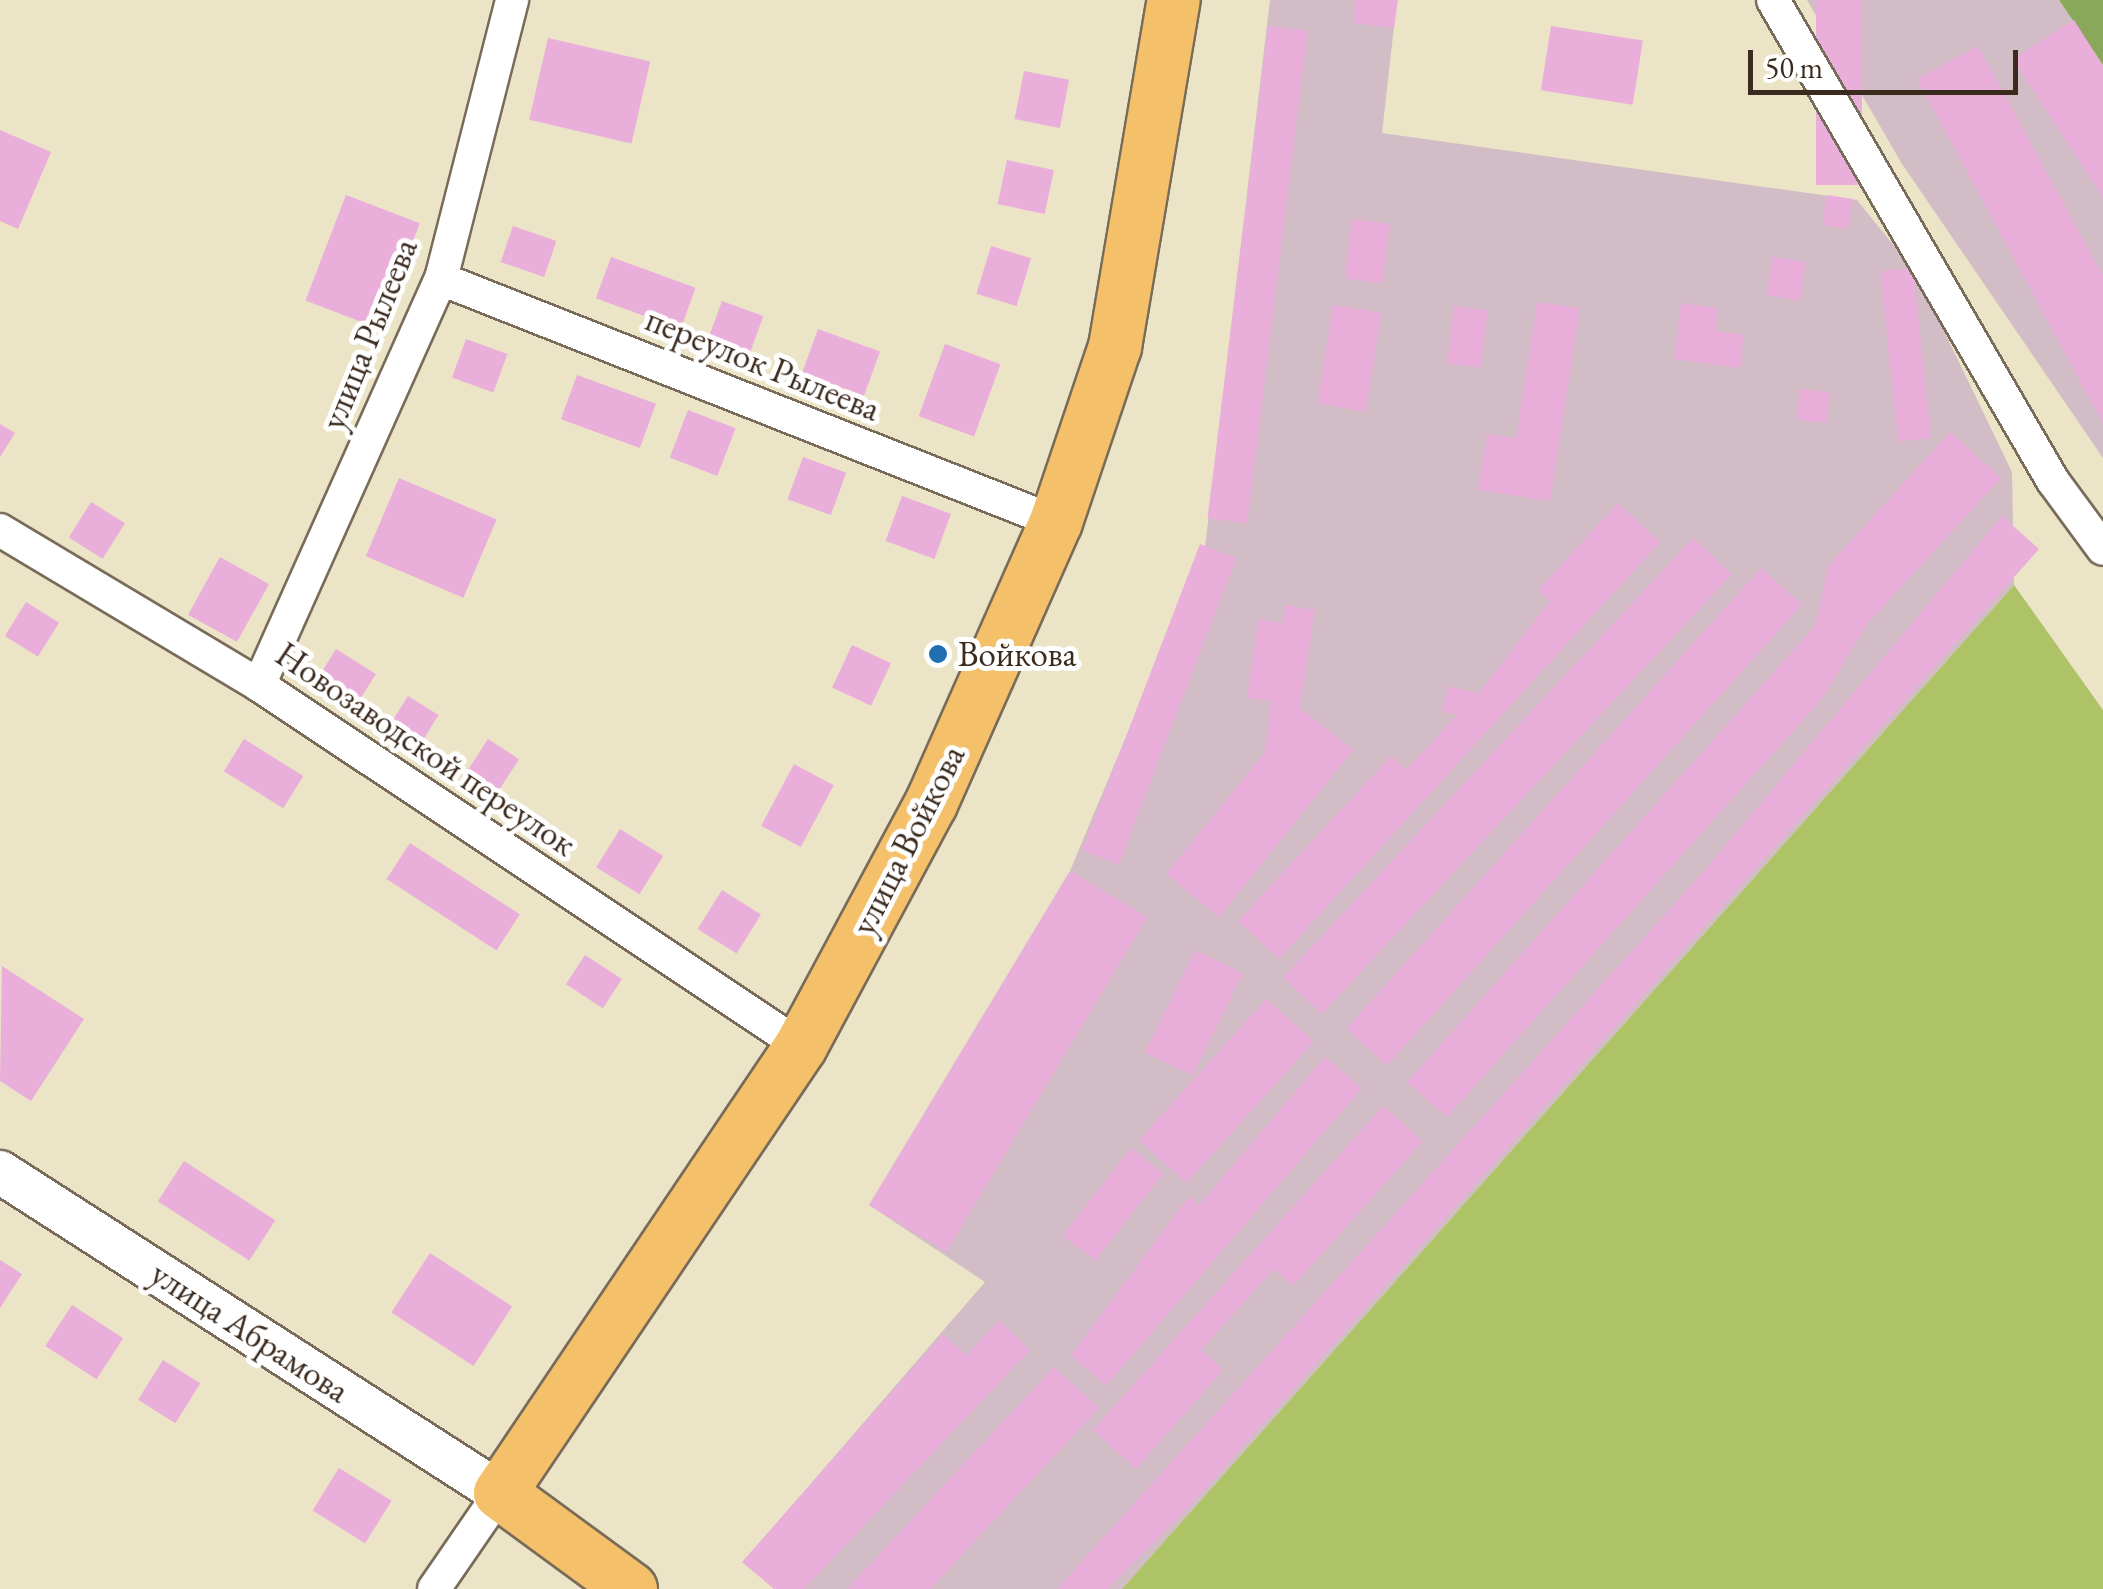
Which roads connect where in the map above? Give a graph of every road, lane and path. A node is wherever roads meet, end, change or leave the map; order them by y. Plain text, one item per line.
1 (512, 0) edge
2 (1174, 0) edge
3 (1773, 0) edge
4 (441, 280) junction
5 (1056, 522) junction
6 (0, 530) edge
7 (2103, 549) edge
8 (259, 686) junction
9 (801, 1046) junction
10 (0, 1172) edge
11 (500, 1492) junction
12 (434, 1589) edge
13 (631, 1589) edge

1 - 4 street, улица Рылеева
2 - 5 main road, улица Войкова
3 - 7 street
4 - 5 street, переулок Рылеева
4 - 8 street, улица Рылеева
5 - 9 main road, улица Войкова
6 - 8 street, Новозаводской переулок
8 - 9 street, Новозаводской переулок
9 - 11 main road, улица Войкова
10 - 11 street, улица Абрамова
11 - 12 street, улица Войкова
11 - 13 main road

